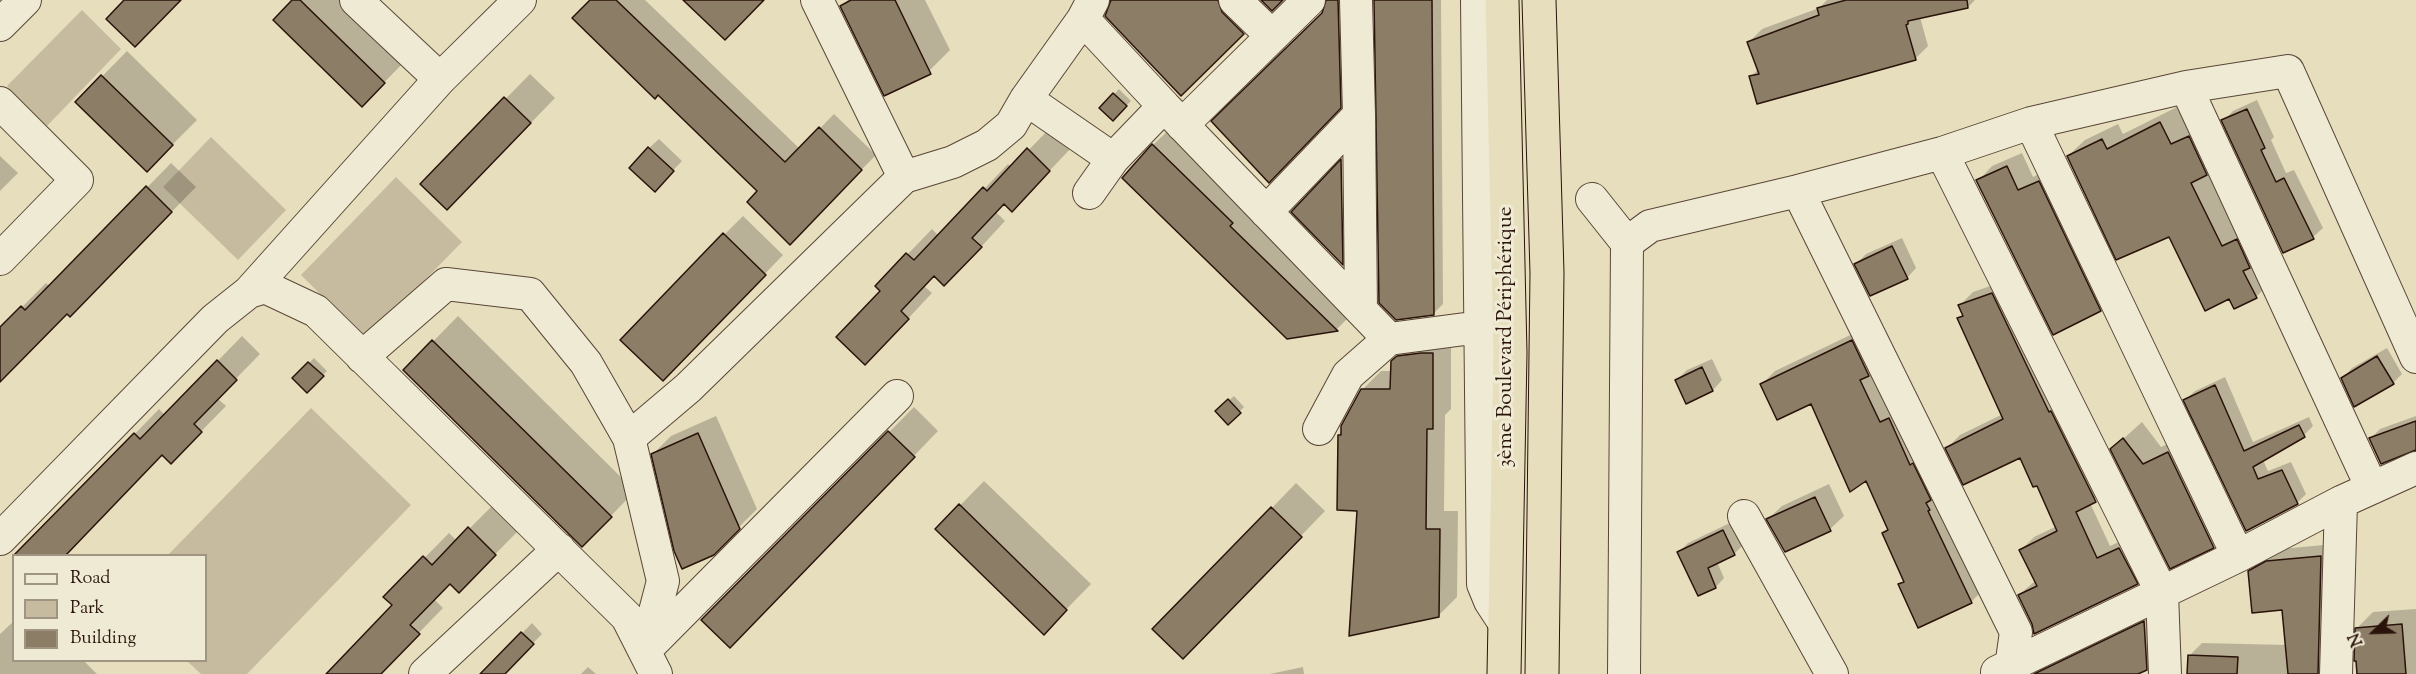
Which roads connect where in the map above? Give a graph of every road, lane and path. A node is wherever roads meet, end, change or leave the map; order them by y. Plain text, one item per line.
1 (25, 0) edge
2 (356, 0) edge
3 (520, 0) edge
4 (817, 0) edge
5 (1235, 0) edge
6 (1309, 0) edge
7 (1356, 0) edge
8 (1478, 0) edge
9 (1502, 0) edge
10 (1539, 0) edge
11 (1088, 9) edge
12 (0, 25) edge
13 (1272, 36) junction
14 (440, 79) junction
15 (2186, 87) junction
16 (1026, 99) junction
17 (0, 103) edge
18 (1359, 115) junction
19 (1173, 116) junction
20 (2031, 123) junction
21 (1942, 153) junction
22 (1113, 159) junction
23 (904, 177) junction
24 (1798, 191) junction
25 (1089, 193) dead end
26 (1592, 199) dead end
27 (1266, 212) junction
28 (1627, 243) junction
29 (0, 259) edge
30 (249, 292) junction
31 (1361, 310) junction
32 (1479, 327) junction
33 (1389, 339) junction
34 (362, 357) junction
35 (2416, 357) edge
36 (897, 396) dead end
37 (1319, 429) dead end
38 (629, 438) junction
39 (2416, 468) edge
40 (2372, 488) junction
41 (2341, 502) junction
42 (1744, 516) dead end
43 (0, 539) edge
44 (559, 549) junction
45 (2238, 556) junction
46 (2162, 593) junction
47 (1505, 624) junction
48 (650, 662) edge
49 (2004, 671) edge
50 (425, 674) edge
51 (1504, 674) edge
52 (1542, 674) edge
53 (1624, 674) edge
54 (1832, 674) edge
55 (2165, 674) edge
56 (2336, 674) edge

1 - 12 street
2 - 14 street
3 - 14 street
4 - 23 street
5 - 13 street
6 - 13 street
7 - 18 street
8 - 32 street
9 - 47 highway, 3ème Boulevard Périphérique
10 - 52 highway, 3ème Boulevard Périphérique
11 - 16 street
11 - 19 street
13 - 19 street
14 - 30 street
15 - 20 street
15 - 35 street
15 - 40 street
16 - 22 street
16 - 23 street
17 - 29 street
18 - 27 street
18 - 31 street
19 - 22 street
19 - 27 street
20 - 21 street
20 - 45 street
21 - 24 street
21 - 46 street
22 - 25 street
23 - 38 street
24 - 28 street
24 - 49 street
26 - 28 street
27 - 31 street
28 - 53 street
30 - 34 street
30 - 43 street
31 - 33 street
32 - 33 street
32 - 47 street
33 - 37 street
34 - 38 street
34 - 44 street
36 - 48 street
38 - 48 street
39 - 40 street
40 - 41 street
41 - 45 street
41 - 56 street
42 - 54 street
44 - 48 street
44 - 50 street
45 - 46 street
46 - 49 street
46 - 55 street
47 - 51 highway, 3ème Boulevard Périphérique

